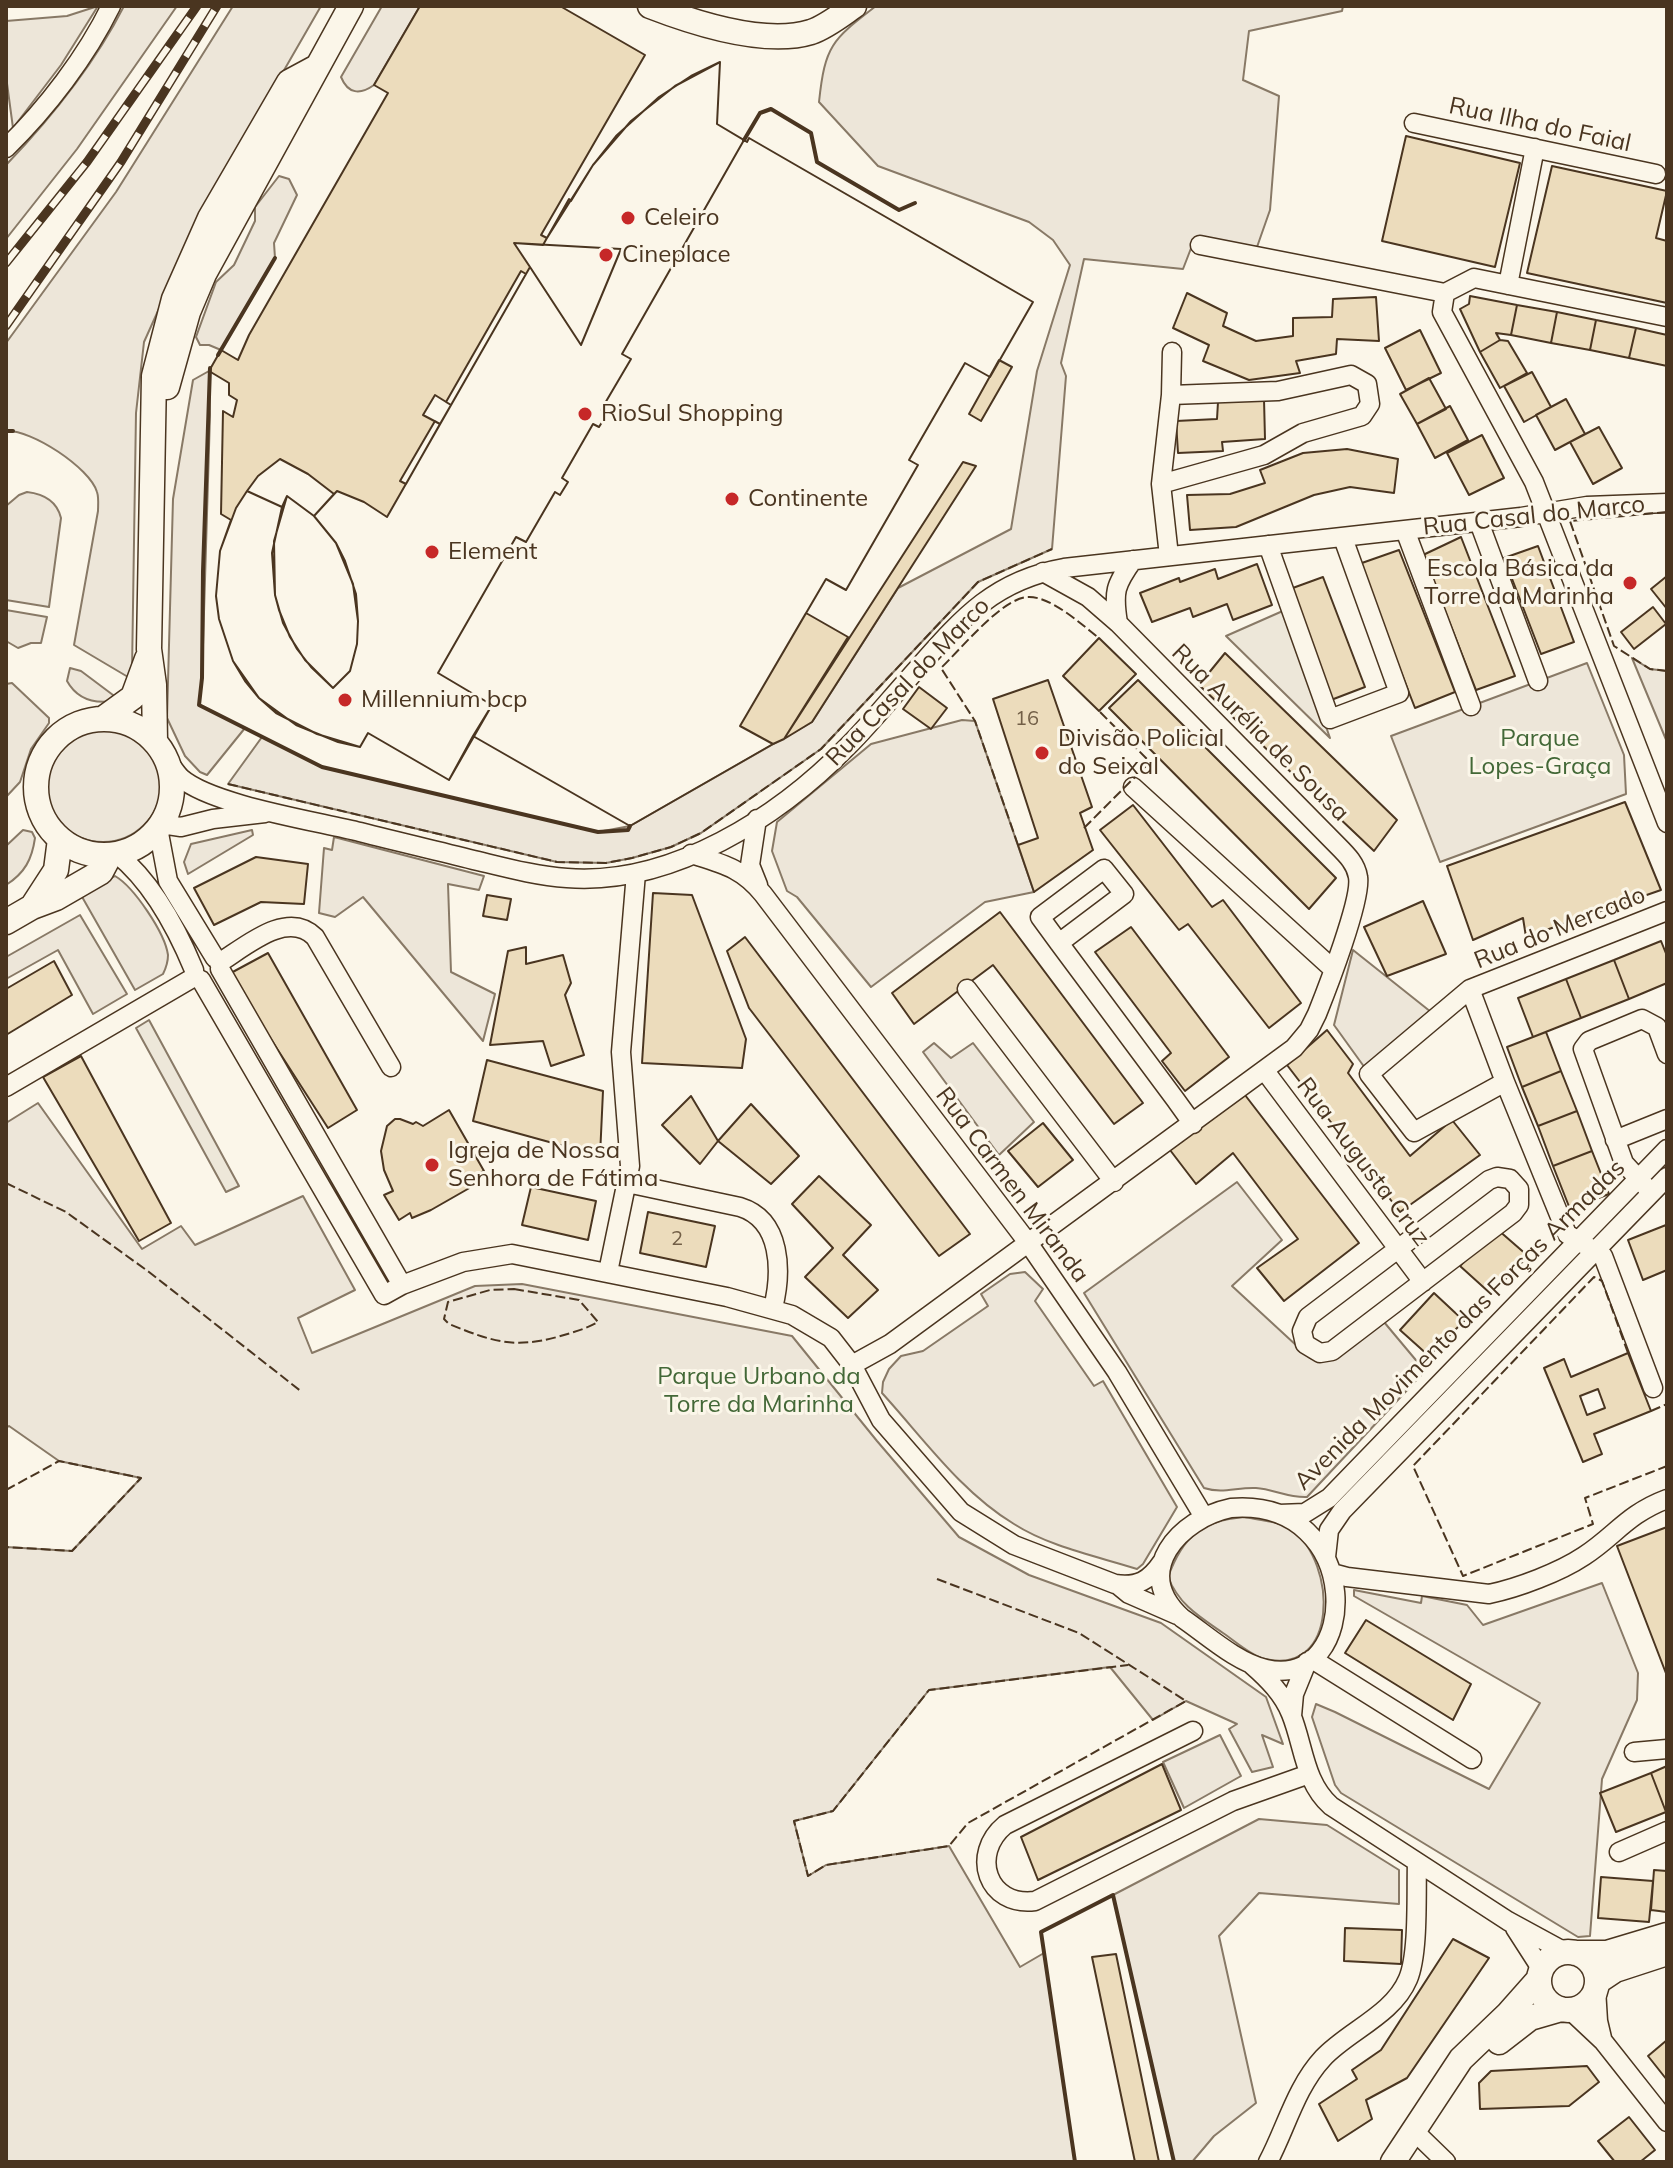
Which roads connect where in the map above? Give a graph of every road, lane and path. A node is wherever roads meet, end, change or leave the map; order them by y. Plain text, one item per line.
1 (111, 6) edge
2 (351, 6) edge
3 (650, 6) edge
4 (854, 6) edge
5 (295, 90) junction
6 (1414, 123) dead end
7 (278, 138) junction
8 (251, 147) junction
9 (6, 148) edge
10 (1535, 148) junction
11 (1656, 174) dead end
12 (1200, 245) dead end
13 (1508, 285) junction
14 (1445, 293) junction
15 (1667, 317) edge
16 (1172, 352) dead end
17 (1171, 395) junction
18 (155, 419) junction
19 (1161, 484) junction
20 (1667, 503) edge
21 (1547, 513) junction
22 (1479, 522) junction
23 (1405, 530) junction
24 (1343, 538) junction
25 (1268, 545) junction
26 (1169, 556) junction
27 (1133, 560) junction
28 (1043, 572) junction
29 (1118, 623) junction
30 (149, 649) junction
31 (1538, 681) dead end
32 (1471, 706) dead end
33 (104, 718) junction
34 (161, 750) junction
35 (1133, 787) dead end
36 (272, 813) junction
37 (757, 819) junction
38 (1667, 823) edge
39 (159, 826) junction
40 (60, 839) junction
41 (114, 854) junction
42 (691, 854) junction
43 (636, 873) junction
44 (763, 894) junction
45 (32, 907) junction
46 (1667, 911) edge
47 (6, 922) edge
48 (1059, 943) dead end
49 (218, 963) junction
50 (1333, 969) junction
51 (197, 976) junction
52 (967, 989) dead end
53 (1470, 989) junction
54 (1667, 1054) edge
55 (391, 1067) dead end
56 (1265, 1071) junction
57 (1505, 1082) junction
58 (6, 1087) edge
59 (1667, 1119) edge
60 (1193, 1124) junction
61 (1615, 1140) junction
62 (1667, 1149) edge
63 (1667, 1177) edge
64 (1638, 1180) junction
65 (1114, 1182) junction
66 (627, 1183) junction
67 (1651, 1193) junction
68 (1578, 1241) junction
69 (1029, 1244) junction
70 (1399, 1249) junction
71 (1595, 1251) junction
72 (608, 1272) junction
73 (1423, 1282) junction
74 (402, 1285) junction
75 (773, 1308) junction
76 (852, 1365) junction
77 (1653, 1388) dead end
78 (1394, 1444) junction
79 (1667, 1499) edge
80 (1279, 1514) junction
81 (1204, 1517) junction
82 (1162, 1562) junction
83 (1329, 1565) junction
84 (1115, 1584) junction
85 (1182, 1618) junction
86 (1309, 1661) junction
87 (1247, 1662) junction
88 (1292, 1716) junction
89 (1193, 1731) dead end
90 (1667, 1749) edge
91 (1634, 1752) dead end
92 (1472, 1759) dead end
93 (1309, 1774) junction
94 (1667, 1831) edge
95 (1619, 1852) dead end
96 (1417, 1862) junction
97 (1508, 1921) junction
98 (1667, 1935) edge
99 (1570, 1952) junction
100 (1667, 1953) edge
101 (1540, 1975) junction
102 (1597, 1986) junction
103 (1566, 2010) junction
104 (1603, 2041) junction
105 (1430, 2107) junction
106 (1667, 2122) edge
107 (1413, 2130) junction
108 (1268, 2162) edge
109 (1393, 2162) edge
110 (1446, 2162) edge

1 - 9 street
2 - 5 main road
3 - 4 main road
5 - 7 main road
5 - 8 main road
6 - 10 street, Rua Ilha do Faial
7 - 8 main road
7 - 18 main road
8 - 18 main road
10 - 11 street, Rua Ilha do Faial
10 - 13 street
12 - 14 street
13 - 14 street
13 - 15 street
14 - 21 street
16 - 17 street
17 - 19 street
17 - 19 street
18 - 30 main road
19 - 26 street
20 - 21 street, Rua Casal do Marco
21 - 22 street, Rua Casal do Marco
21 - 38 street
22 - 23 street, Rua Casal do Marco
22 - 31 street
23 - 24 street, Rua Casal do Marco
23 - 32 street
24 - 25 street, Rua Casal do Marco
24 - 25 street
25 - 26 street, Rua Casal do Marco
26 - 27 street, Rua Casal do Marco
27 - 28 street, Rua Casal do Marco
27 - 29 street
28 - 29 street, Rua Aurélia de Sousa
28 - 37 street, Rua Casal do Marco
29 - 50 street, Rua Aurélia de Sousa
30 - 33 main road
30 - 34 main road
33 - 34 main road
33 - 40 main road
34 - 36 street, Rua Casal do Marco
34 - 39 main road
35 - 50 street
36 - 39 street, Rua Casal do Marco
36 - 43 street, Rua Casal do Marco
37 - 42 street, Rua Casal do Marco
37 - 44 street, Rua Carmen Miranda
39 - 41 main road
39 - 49 street
40 - 41 main road
40 - 45 main road
41 - 45 main road
41 - 51 street
42 - 43 street, Rua Casal do Marco
42 - 44 street, Rua Carmen Miranda
43 - 66 street
44 - 69 street, Rua Carmen Miranda
45 - 47 main road
46 - 53 street, Rua do Mercado
48 - 60 street
49 - 51 street
49 - 55 street
49 - 74 street
50 - 56 street
51 - 58 street
51 - 74 street
52 - 65 street
53 - 57 street, Rua do Mercado
53 - 57 street, Rua do Mercado
54 - 61 street
56 - 60 street
56 - 70 street, Rua Augusta Cruz
57 - 68 street, Rua do Mercado
59 - 61 street
60 - 65 street
61 - 64 street
62 - 64 street, Avenida Movimento das Forças Armadas
63 - 67 street, Avenida Movimento das Forças Armadas
64 - 67 street
64 - 68 street, Avenida Movimento das Forças Armadas
65 - 69 street
66 - 72 street
66 - 75 street
67 - 71 street, Avenida Movimento das Forças Armadas
68 - 71 street
68 - 78 street, Avenida Movimento das Forças Armadas
69 - 76 street
69 - 81 street, Rua Carmen Miranda
70 - 73 street, Rua Augusta Cruz
70 - 73 street
70 - 73 street
71 - 77 street
71 - 78 street, Avenida Movimento das Forças Armadas
72 - 74 street
72 - 75 street
75 - 76 street
76 - 84 street
78 - 80 street, Avenida Movimento das Forças Armadas
78 - 83 street, Avenida Movimento das Forças Armadas
79 - 83 street
80 - 81 street
80 - 83 street
81 - 82 street
82 - 84 street
82 - 85 street
83 - 86 street
84 - 85 street
85 - 87 street
86 - 87 street
86 - 88 street
86 - 92 street
87 - 88 street
88 - 93 street
89 - 93 street
90 - 91 street
93 - 96 street
94 - 95 street
96 - 97 street
96 - 108 street
97 - 99 street
97 - 101 street
98 - 99 main road
99 - 101 main road
99 - 102 main road
100 - 102 main road
101 - 103 main road
101 - 105 main road
102 - 103 main road
102 - 104 street
103 - 104 street
103 - 105 main road
104 - 106 street
105 - 107 main road
107 - 109 main road
107 - 110 street

